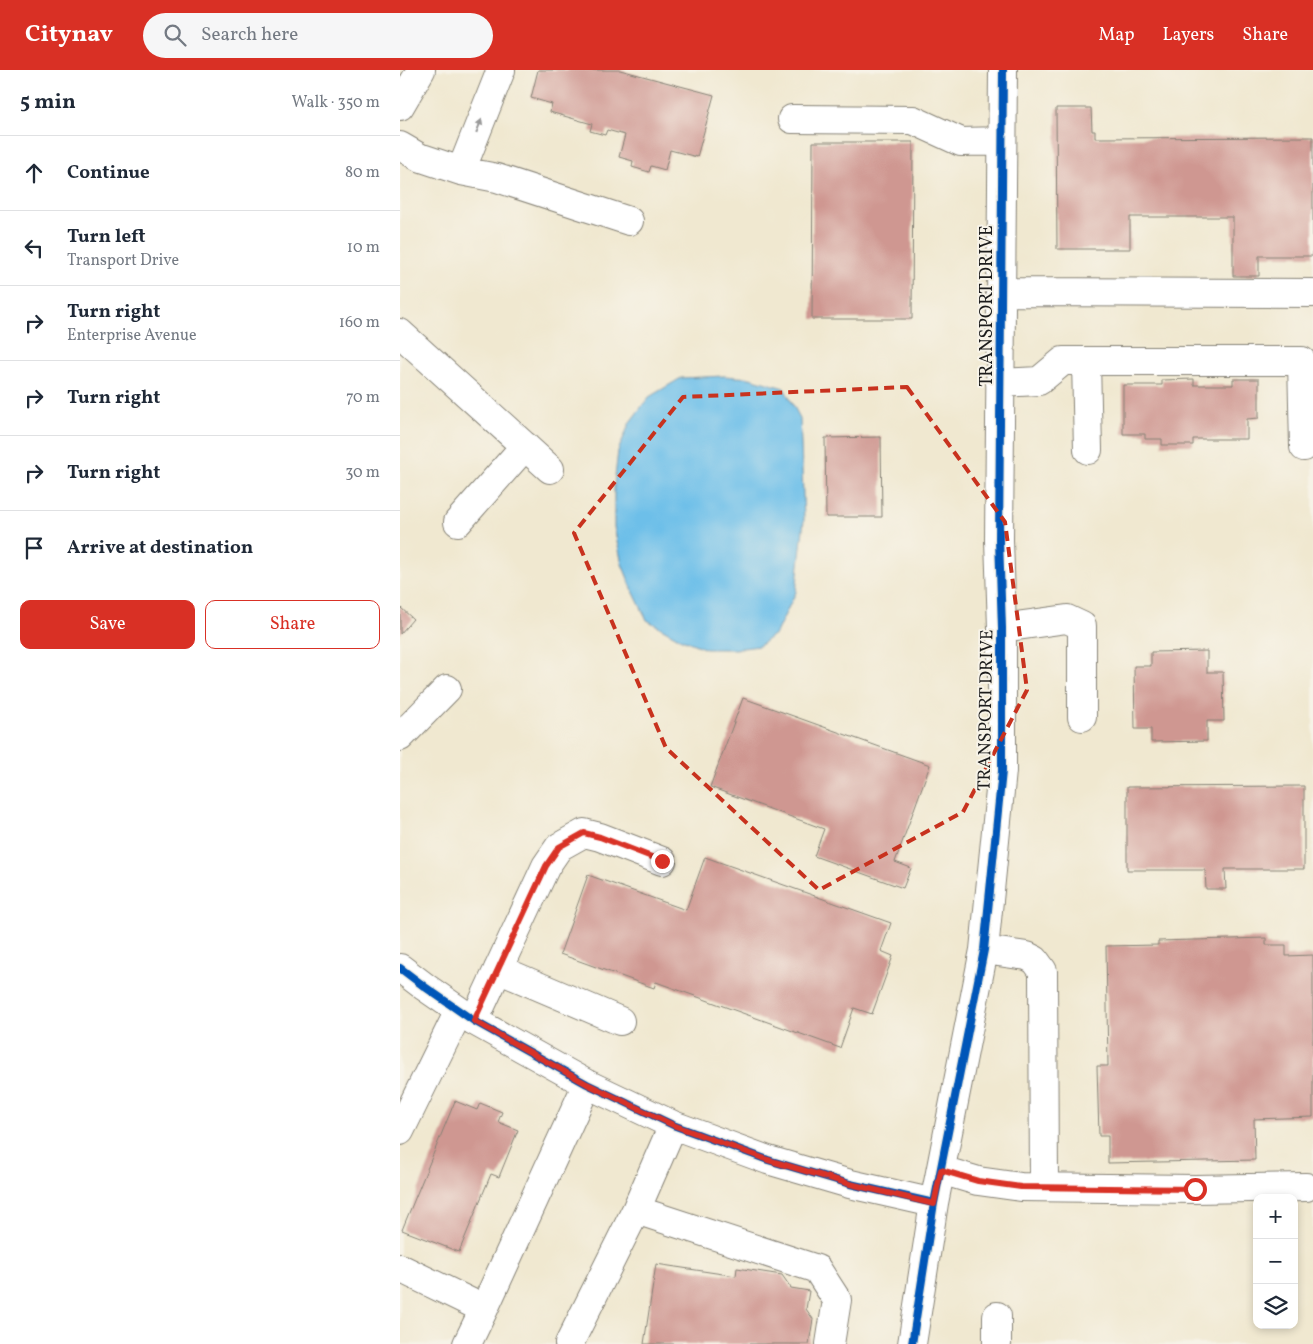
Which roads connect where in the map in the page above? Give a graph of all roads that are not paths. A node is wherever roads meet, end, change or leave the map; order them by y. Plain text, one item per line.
1 (421, 70) edge
2 (500, 70) edge
3 (1003, 70) edge
4 (400, 106) edge
5 (792, 119) dead end
6 (1002, 141) junction
7 (400, 146) edge
8 (461, 171) junction
9 (629, 221) dead end
10 (1000, 292) junction
11 (1313, 293) edge
12 (400, 333) edge
13 (1086, 361) junction
14 (1000, 383) junction
15 (525, 446) junction
16 (1304, 447) dead end
17 (1088, 450) dead end
18 (550, 469) dead end
19 (458, 522) dead end
20 (1002, 628) junction
21 (447, 689) dead end
22 (1082, 718) dead end
23 (400, 738) edge
24 (662, 861) dead end
25 (984, 950) junction
26 (400, 968) edge
27 (498, 969) junction
28 (466, 1016) junction
29 (620, 1021) dead end
30 (587, 1084) junction
31 (673, 1125) junction
32 (400, 1131) edge
33 (941, 1170) junction
34 (1044, 1187) junction
35 (1306, 1187) dead end
36 (934, 1204) junction
37 (636, 1210) junction
38 (400, 1268) edge
39 (484, 1309) junction
40 (997, 1316) dead end
41 (467, 1344) edge
42 (569, 1344) edge
43 (830, 1344) edge
44 (912, 1344) edge
45 (997, 1344) edge

1 - 4 street
8 -> 2 street
3 - 6 street, TRANSPORT DRIVE
5 - 6 street
6 - 10 street, TRANSPORT DRIVE
7 - 8 street
8 - 9 street
10 - 11 street
10 - 14 street, TRANSPORT DRIVE
12 - 15 street
13 - 14 street
13 - 16 street
13 - 17 street
14 - 20 street, TRANSPORT DRIVE
15 - 18 street
15 - 19 street
20 - 22 street
20 - 25 street, TRANSPORT DRIVE
21 - 23 street
24 - 27 street
25 - 33 street, TRANSPORT DRIVE
25 - 34 street
26 - 28 street
27 - 28 street
27 - 29 street
28 - 30 street
28 - 32 street
30 - 31 street
30 - 39 street
31 - 36 street
31 - 37 street
33 - 34 street
33 - 36 street, TRANSPORT DRIVE
34 - 35 street
36 - 44 street, TRANSPORT DRIVE
37 - 42 street
37 - 43 street
38 - 39 street
39 - 41 street
40 - 45 street

